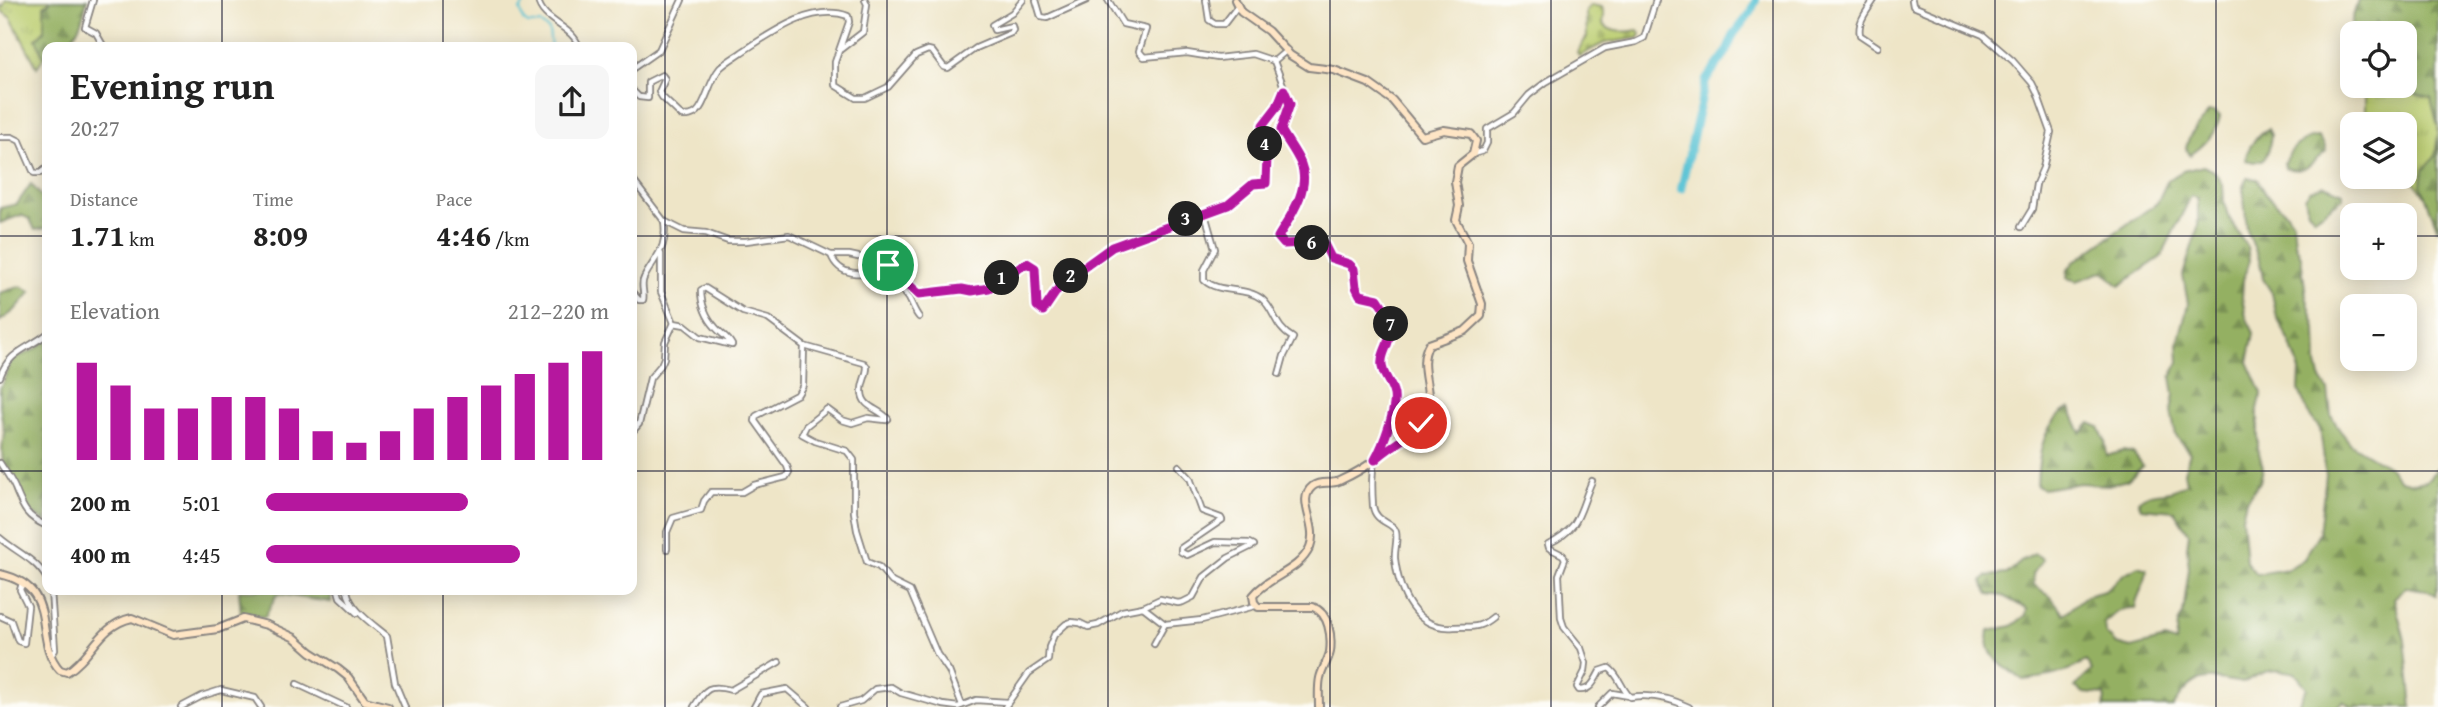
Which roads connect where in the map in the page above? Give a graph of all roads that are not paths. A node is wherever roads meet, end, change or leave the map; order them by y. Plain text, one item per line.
1 (93, 0) edge
2 (538, 0) edge
3 (682, 0) edge
4 (865, 0) edge
5 (1023, 0) edge
6 (1036, 0) edge
7 (1087, 0) edge
8 (1108, 0) edge
9 (1206, 0) edge
10 (1656, 0) edge
11 (1874, 0) edge
12 (1912, 0) edge
13 (1236, 3) edge
14 (101, 42) edge
15 (576, 42) edge
16 (1878, 47) dead end
17 (840, 50) junction
18 (1287, 50) junction
19 (1274, 61) junction
20 (637, 65) edge
21 (1284, 90) junction
22 (637, 95) edge
23 (0, 137) edge
24 (1474, 154) junction
25 (42, 172) edge
26 (637, 186) edge
27 (1205, 214) junction
28 (664, 221) junction
29 (2021, 227) dead end
30 (660, 254) junction
31 (831, 255) junction
32 (637, 298) edge
33 (919, 317) dead end
34 (674, 323) junction
35 (42, 338) edge
36 (804, 346) junction
37 (1279, 373) dead end
38 (0, 377) edge
39 (637, 426) edge
40 (1375, 460) junction
41 (0, 463) edge
42 (1179, 466) dead end
43 (1592, 481) dead end
44 (42, 524) edge
45 (0, 538) edge
46 (667, 549) dead end
47 (42, 570) edge
48 (0, 574) edge
49 (22, 583) junction
50 (51, 595) edge
51 (339, 595) edge
52 (348, 595) edge
53 (1255, 606) junction
54 (1143, 607) junction
55 (0, 616) edge
56 (1493, 617) dead end
57 (366, 620) junction
58 (1165, 624) junction
59 (1154, 644) dead end
60 (51, 656) junction
61 (779, 662) dead end
62 (297, 684) dead end
63 (1630, 696) junction
64 (1006, 704) edge
65 (959, 706) edge
66 (181, 707) edge
67 (261, 707) edge
68 (346, 707) edge
69 (388, 707) edge
70 (405, 707) edge
71 (694, 707) edge
72 (754, 707) edge
73 (808, 707) edge
74 (841, 707) edge
75 (1319, 707) edge
76 (1598, 707) edge
77 (1689, 707) edge

1 - 14 street
2 - 15 street
3 - 20 street
4 - 17 street
5 - 17 street
6 - 7 street
8 - 19 street
9 - 13 street
10 - 24 street
11 - 16 street
12 - 29 street
13 - 18 street
17 - 22 street
18 - 19 street
18 - 24 street
19 - 21 street
21 - 27 street
21 - 40 street
23 - 25 street
24 - 40 street
26 - 28 street
27 - 31 street
27 - 37 street
28 - 30 street
28 - 31 street
30 - 32 street
30 - 34 street
31 - 33 street
34 - 36 street
34 - 39 street
35 - 38 street
36 - 46 street
36 - 65 street
40 - 53 street
40 - 56 street
41 - 44 street
42 - 54 street
43 - 63 street
45 - 47 street
48 - 49 street
49 - 55 street
49 - 60 street
50 - 60 street
51 - 57 street
52 - 57 street
53 - 58 street
53 - 75 street
54 - 58 street
54 - 64 street
57 - 70 street
58 - 59 street
60 - 69 street
61 - 71 street
62 - 68 street
63 - 76 street
63 - 77 street
64 - 65 street
65 - 74 street
66 - 67 street
72 - 73 street

